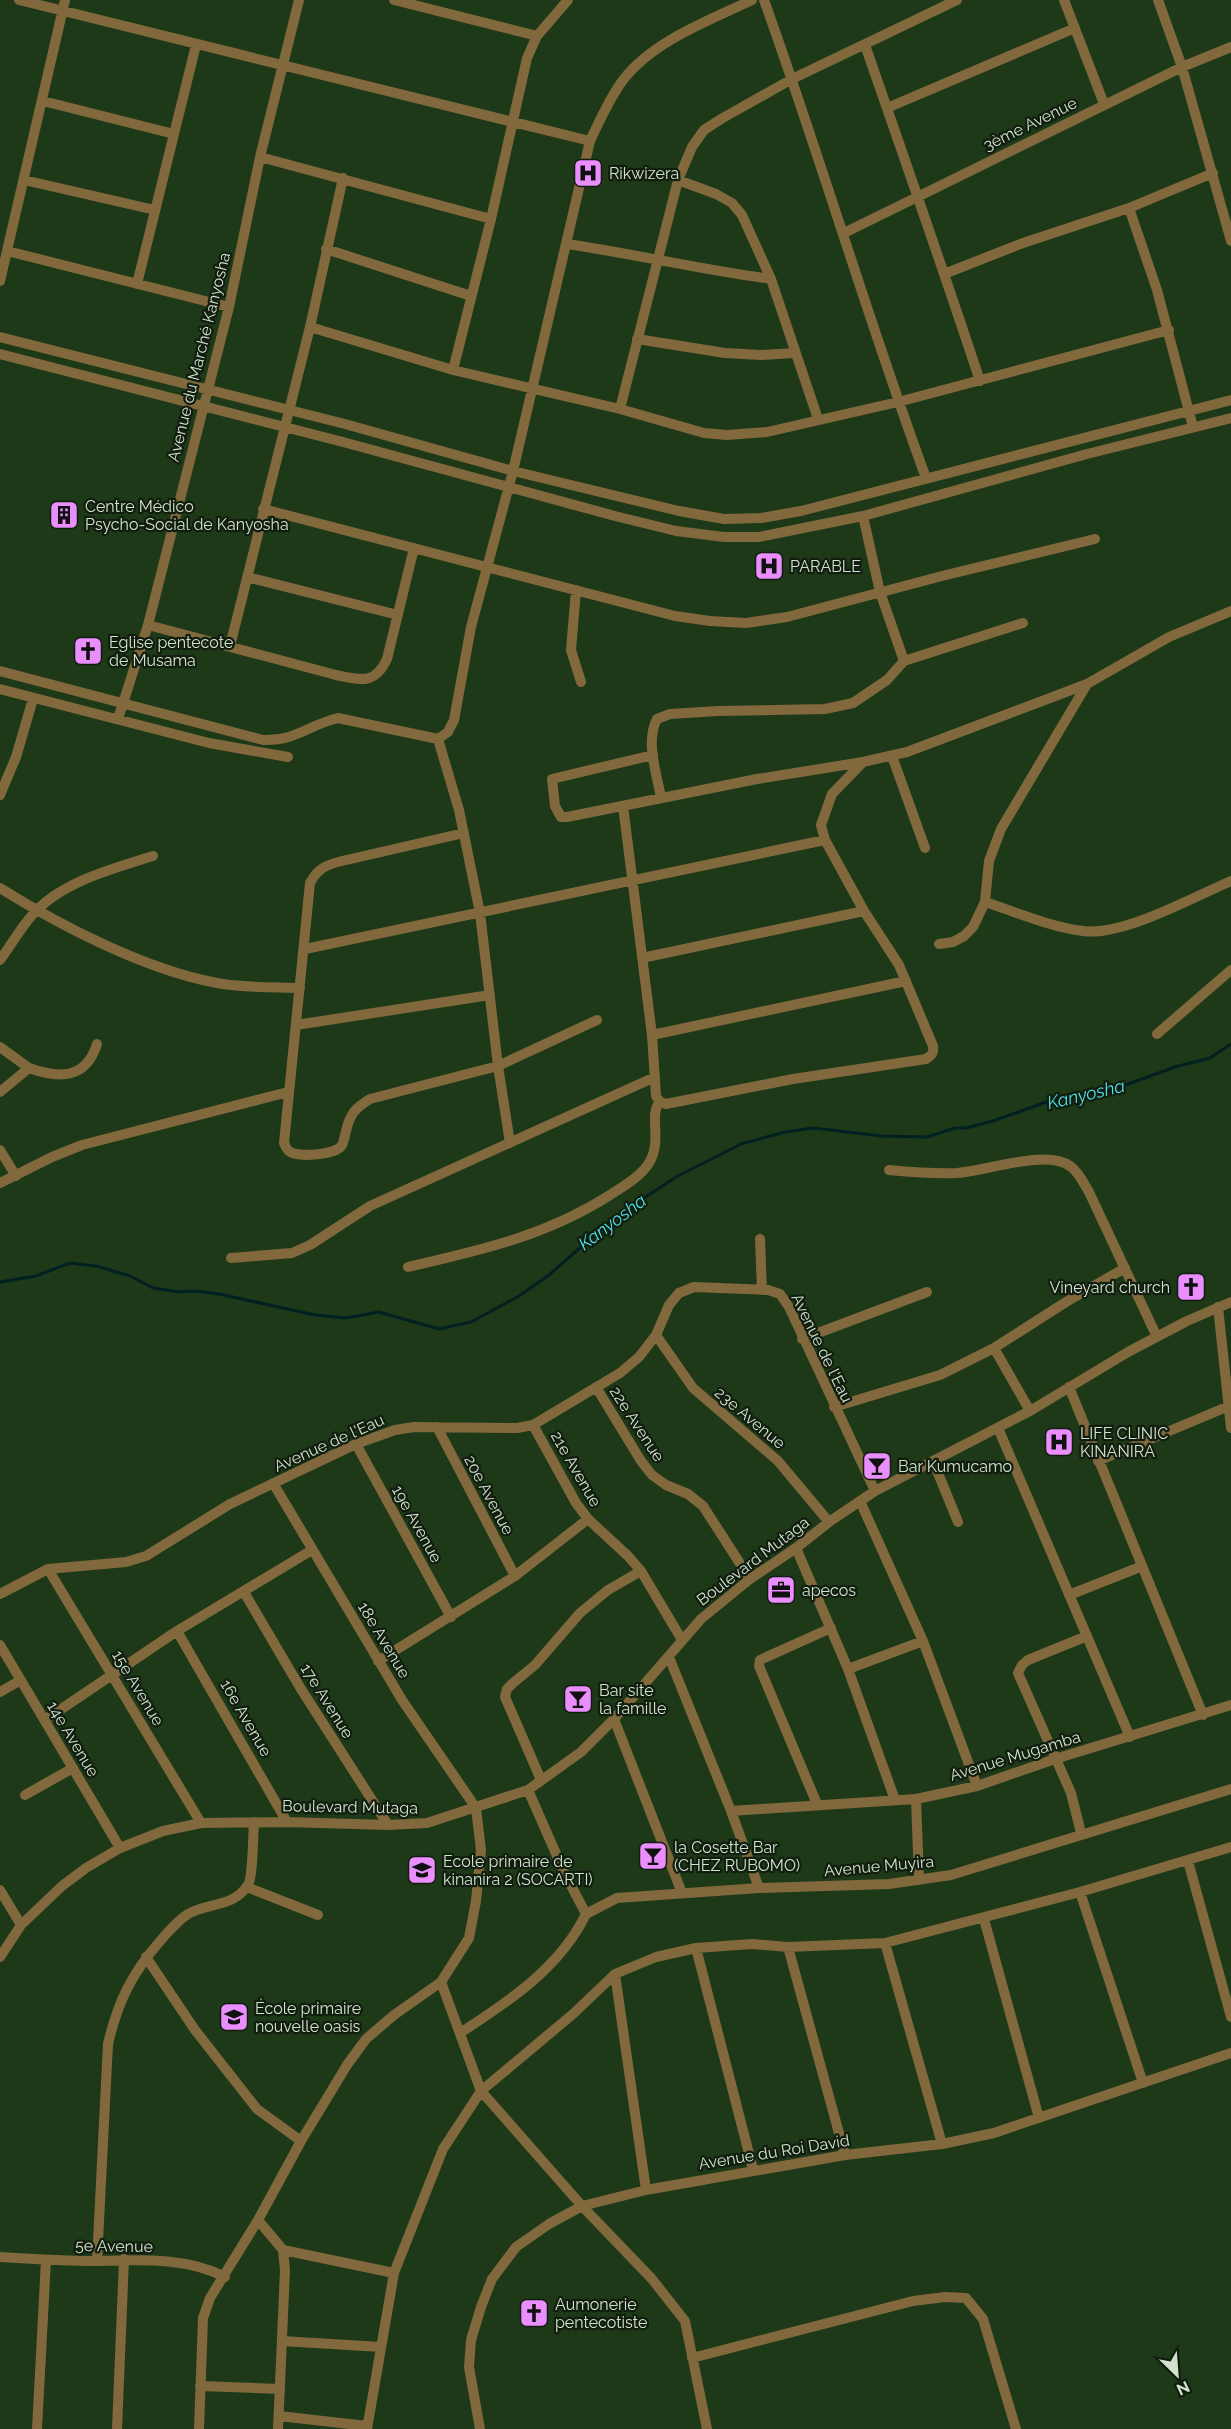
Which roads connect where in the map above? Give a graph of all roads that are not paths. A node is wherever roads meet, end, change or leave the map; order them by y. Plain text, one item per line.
1 (19, 0) edge
2 (299, 0) edge
3 (394, 0) edge
4 (568, 0) edge
5 (752, 0) edge
6 (764, 0) edge
7 (1064, 0) edge
8 (1158, 0) edge
9 (953, 1) edge
10 (64, 5) edge
11 (1075, 28) junction
12 (537, 36) junction
13 (196, 45) junction
14 (865, 45) junction
15 (1231, 47) edge
16 (281, 64) junction
17 (1182, 67) junction
18 (792, 79) junction
19 (43, 101) junction
20 (1104, 104) junction
21 (887, 108) junction
22 (512, 122) junction
23 (174, 134) junction
24 (590, 141) junction
25 (260, 157) junction
26 (1213, 173) junction
27 (343, 178) junction
28 (24, 180) junction
29 (678, 180) junction
30 (919, 196) junction
31 (1128, 208) junction
32 (155, 210) junction
33 (491, 219) junction
34 (844, 233) junction
35 (1231, 241) edge
36 (567, 244) junction
37 (326, 249) junction
38 (7, 251) junction
39 (660, 260) junction
40 (944, 274) junction
41 (771, 279) junction
42 (0, 281) edge
43 (136, 284) junction
44 (471, 296) junction
45 (229, 307) junction
46 (310, 327) junction
47 (1168, 330) junction
48 (0, 337) edge
49 (637, 339) junction
50 (795, 353) junction
51 (0, 354) edge
52 (453, 370) junction
53 (980, 381) junction
54 (533, 389) junction
55 (207, 391) junction
56 (1231, 400) edge
57 (898, 402) junction
58 (204, 406) junction
59 (620, 409) junction
60 (1189, 410) junction
61 (289, 411) junction
62 (1231, 418) edge
63 (818, 419) junction
64 (1193, 427) junction
65 (285, 428) junction
66 (513, 471) junction
67 (926, 478) junction
68 (509, 487) junction
69 (263, 509) junction
70 (862, 516) junction
71 (1095, 539) dead end
72 (414, 548) junction
73 (488, 568) junction
74 (247, 578) junction
75 (576, 590) junction
76 (880, 592) junction
77 (1231, 611) edge
78 (398, 615) junction
79 (1023, 623) dead end
80 (148, 625) junction
81 (230, 646) junction
82 (904, 661) junction
83 (0, 671) edge
84 (581, 682) dead end
85 (1087, 684) junction
86 (0, 689) edge
87 (33, 699) junction
88 (123, 703) junction
89 (118, 719) junction
90 (438, 739) junction
91 (653, 755) junction
92 (892, 756) junction
93 (288, 757) dead end
94 (863, 762) junction
95 (0, 795) edge
96 (661, 798) junction
97 (623, 806) junction
98 (464, 833) junction
99 (825, 840) junction
100 (925, 848) dead end
101 (153, 856) dead end
102 (631, 880) junction
103 (1231, 881) edge
104 (0, 888) edge
105 (985, 902) junction
106 (36, 910) junction
107 (864, 911) junction
108 (480, 913) junction
109 (939, 944) dead end
110 (304, 949) junction
111 (642, 958) junction
112 (0, 960) edge
113 (1231, 970) edge
114 (906, 981) junction
115 (300, 988) junction
116 (490, 995) junction
117 (597, 1020) dead end
118 (296, 1026) junction
119 (1156, 1034) dead end
120 (652, 1035) junction
121 (97, 1044) dead end
122 (0, 1047) edge
123 (498, 1066) junction
124 (29, 1068) junction
125 (655, 1077) junction
126 (0, 1092) edge
127 (288, 1092) junction
128 (660, 1102) junction
129 (510, 1143) junction
130 (0, 1150) edge
131 (889, 1170) dead end
132 (16, 1176) junction
133 (0, 1183) edge
134 (760, 1239) dead end
135 (231, 1258) dead end
136 (408, 1267) dead end
137 (1125, 1268) junction
138 (762, 1290) junction
139 (927, 1292) dead end
140 (1231, 1302) edge
141 (1218, 1307) junction
142 (656, 1335) junction
143 (1157, 1337) junction
144 (802, 1339) junction
145 (994, 1348) junction
146 (596, 1387) junction
147 (1069, 1387) junction
148 (1229, 1406) junction
149 (834, 1407) junction
150 (1030, 1411) junction
151 (533, 1425) junction
152 (437, 1427) junction
153 (998, 1428) junction
154 (1231, 1428) edge
155 (356, 1444) junction
156 (933, 1461) junction
157 (1098, 1461) junction
158 (273, 1483) junction
159 (875, 1491) junction
160 (860, 1501) junction
161 (588, 1519) junction
162 (829, 1522) junction
163 (958, 1522) dead end
164 (796, 1548) junction
165 (312, 1550) junction
166 (1140, 1566) junction
167 (48, 1569) junction
168 (641, 1571) junction
169 (515, 1576) junction
170 (750, 1579) junction
171 (244, 1592) junction
172 (0, 1594) edge
173 (1070, 1596) junction
174 (451, 1617) junction
175 (831, 1628) junction
176 (177, 1631) junction
177 (1087, 1636) junction
178 (682, 1640) junction
179 (923, 1641) junction
180 (0, 1645) edge
181 (669, 1657) junction
182 (378, 1661) junction
183 (848, 1669) junction
184 (112, 1674) junction
185 (21, 1680) junction
186 (0, 1692) edge
187 (1231, 1705) edge
188 (1203, 1715) junction
189 (614, 1719) junction
190 (45, 1720) junction
191 (1131, 1737) junction
192 (1055, 1759) junction
193 (73, 1768) junction
194 (541, 1780) junction
195 (978, 1786) junction
196 (1231, 1789) edge
197 (528, 1790) junction
198 (25, 1794) dead end
199 (916, 1799) junction
200 (895, 1800) junction
201 (817, 1804) junction
202 (476, 1808) junction
203 (731, 1811) junction
204 (254, 1822) junction
205 (287, 1822) junction
206 (201, 1823) junction
207 (388, 1825) junction
208 (1081, 1833) junction
209 (1231, 1847) edge
210 (120, 1848) junction
211 (1188, 1861) junction
212 (919, 1880) junction
213 (247, 1887) junction
214 (759, 1888) junction
215 (0, 1890) edge
216 (1080, 1892) junction
217 (682, 1893) junction
218 (586, 1914) junction
219 (318, 1915) dead end
220 (984, 1919) junction
221 (21, 1925) junction
222 (885, 1944) junction
223 (788, 1947) junction
224 (696, 1948) junction
225 (0, 1957) edge
226 (146, 1957) junction
227 (615, 1974) junction
228 (441, 1982) junction
229 (1231, 2017) edge
230 (460, 2033) junction
231 (1231, 2054) edge
232 (1143, 2083) junction
233 (481, 2091) junction
234 (1039, 2118) junction
235 (301, 2140) junction
236 (942, 2144) junction
237 (845, 2155) junction
238 (753, 2169) junction
239 (645, 2190) junction
240 (582, 2206) junction
241 (258, 2220) junction
242 (283, 2250) junction
243 (0, 2257) edge
244 (124, 2259) junction
245 (46, 2260) junction
246 (97, 2261) junction
247 (394, 2272) junction
248 (225, 2277) junction
249 (282, 2341) junction
250 (381, 2348) junction
251 (692, 2358) junction
252 (200, 2386) junction
253 (280, 2389) junction
254 (279, 2416) junction
255 (367, 2427) edge
256 (37, 2429) edge
257 (117, 2429) edge
258 (199, 2429) edge
259 (278, 2429) edge
260 (480, 2429) edge
261 (707, 2429) edge
262 (1016, 2429) edge

1 - 10 street
2 - 16 street, Avenue du Marché Kanyosha
3 - 12 street
4 - 12 street
5 - 24 street
6 - 18 street
7 - 11 street
8 - 17 street
9 - 14 street
10 - 13 street
10 - 19 street
11 - 20 street
11 - 21 street
12 - 22 street
13 - 16 street
13 - 23 street
14 - 18 street
14 - 21 street
15 - 17 street, 3ème Avenue
16 - 22 street
16 - 25 street, Avenue du Marché Kanyosha
17 - 20 street, 3ème Avenue
17 - 26 street
18 - 29 street
18 - 34 street
19 - 23 street
19 - 28 street
20 - 30 street, 3ème Avenue
21 - 30 street
22 - 24 street
22 - 33 street
23 - 32 street
24 - 36 street
25 - 27 street
25 - 45 street, Avenue du Marché Kanyosha
26 - 31 street
26 - 35 street
27 - 33 street
27 - 37 street
28 - 32 street
28 - 38 street
29 - 39 street
29 - 41 street
30 - 34 street, 3ème Avenue
30 - 40 street
31 - 40 street
31 - 47 street
32 - 43 street
33 - 44 street
34 - 57 street
36 - 39 street
36 - 54 street
37 - 44 street
37 - 46 street
38 - 42 street
38 - 43 street
39 - 41 street
39 - 49 street
40 - 53 street
41 - 50 street
43 - 45 street
44 - 52 street
45 - 55 street, Avenue du Marché Kanyosha
46 - 52 street
46 - 61 street
47 - 53 street
47 - 60 street
48 - 55 street
49 - 50 street
49 - 59 street
50 - 63 street
51 - 58 street
52 - 54 street
53 - 57 street
54 - 59 street
54 - 66 street
55 - 58 street, Avenue du Marché Kanyosha
55 - 61 street
56 - 60 street
57 - 63 street
57 - 67 street
58 - 65 street
58 - 80 street, Avenue du Marché Kanyosha
59 - 63 street
60 - 64 street
60 - 67 street
61 - 65 street
61 - 66 street
62 - 64 street
64 - 70 street
65 - 68 street
65 - 69 street
66 - 67 street
66 - 68 street
68 - 70 street
68 - 73 street
69 - 72 street
69 - 74 street
70 - 76 street
71 - 76 street
72 - 73 street
72 - 78 street
73 - 75 street
73 - 90 street
74 - 78 street
74 - 81 street
75 - 76 street
75 - 84 street
76 - 82 street
77 - 85 street
78 - 81 street
79 - 82 street
80 - 81 street
80 - 88 street, Avenue du Marché Kanyosha
82 - 91 street
83 - 88 street
85 - 92 street
85 - 105 street
86 - 87 street
87 - 89 street
87 - 95 street
88 - 89 street, Avenue du Marché Kanyosha
88 - 90 street
89 - 93 street
90 - 98 street
91 - 96 street
91 - 97 street
92 - 94 street
92 - 100 street
94 - 96 street
94 - 99 street
96 - 97 street
97 - 102 street
98 - 108 street
98 - 110 street
99 - 102 street
99 - 107 street
101 - 106 street
102 - 108 street
102 - 111 street
103 - 105 street
104 - 106 street
105 - 109 street
106 - 112 street
106 - 115 street
107 - 111 street
107 - 114 street
108 - 110 street
108 - 116 street
110 - 115 street
111 - 120 street
113 - 119 street
114 - 120 street
114 - 128 street
115 - 118 street
116 - 118 street
116 - 123 street
117 - 123 street
118 - 127 street
120 - 125 street
121 - 124 street
122 - 124 street
123 - 127 street
123 - 129 street
124 - 126 street
125 - 128 street
125 - 129 street
127 - 132 street
128 - 136 street
129 - 135 street
130 - 132 street
131 - 137 street
132 - 133 street
134 - 138 street
137 - 143 street
137 - 145 street
138 - 142 street, Avenue de l'Eau
138 - 144 street, Avenue de l'Eau
139 - 144 street
140 - 141 street, Boulevard Mutaga
141 - 143 street, Boulevard Mutaga
141 - 148 street
142 - 146 street, Avenue de l'Eau
142 - 162 street, 23e Avenue
143 - 147 street, Boulevard Mutaga
144 - 149 street, Avenue de l'Eau
145 - 149 street
145 - 150 street
146 - 151 street, Avenue de l'Eau
146 - 170 street, 22e Avenue
147 - 150 street, Boulevard Mutaga
147 - 157 street
148 - 154 street
148 - 157 street
149 - 159 street, Avenue de l'Eau
150 - 153 street, Boulevard Mutaga
151 - 152 street, Avenue de l'Eau
151 - 161 street, 21e Avenue
152 - 155 street, Avenue de l'Eau
152 - 169 street, 20e Avenue
153 - 156 street, Boulevard Mutaga
153 - 173 street
155 - 158 street, Avenue de l'Eau
155 - 174 street, 19e Avenue
156 - 159 street, Boulevard Mutaga
156 - 163 street
157 - 166 street
158 - 165 street, 18e Avenue
158 - 167 street, Avenue de l'Eau
159 - 160 street, Boulevard Mutaga
160 - 162 street, Boulevard Mutaga
160 - 179 street
161 - 168 street, 21e Avenue
161 - 169 street
162 - 164 street, Boulevard Mutaga
164 - 170 street, Boulevard Mutaga
164 - 175 street
165 - 171 street
165 - 182 street, 18e Avenue
166 - 173 street
166 - 188 street
167 - 172 street, Avenue de l'Eau
167 - 184 street, 15e Avenue
168 - 178 street, 21e Avenue
168 - 194 street
169 - 174 street
170 - 178 street, Boulevard Mutaga
171 - 176 street
171 - 207 street, 17e Avenue
173 - 177 street
174 - 182 street
175 - 183 street
175 - 201 street
176 - 184 street
176 - 205 street, 16e Avenue
177 - 191 street
177 - 192 street
178 - 181 street, Boulevard Mutaga
179 - 183 street
179 - 195 street
180 - 185 street, 14e Avenue
181 - 189 street, Boulevard Mutaga
181 - 203 street
182 - 202 street, 18e Avenue
183 - 200 street
184 - 190 street
184 - 206 street, 15e Avenue
185 - 186 street
185 - 190 street, 14e Avenue
187 - 188 street, Avenue Mugamba
188 - 191 street, Avenue Mugamba
189 - 194 street, Boulevard Mutaga
189 - 217 street
190 - 193 street, 14e Avenue
191 - 192 street, Avenue Mugamba
192 - 195 street, Avenue Mugamba
192 - 208 street
193 - 198 street
193 - 210 street, 14e Avenue
194 - 197 street, Boulevard Mutaga
195 - 199 street, Avenue Mugamba
196 - 208 street, Avenue Muyira
197 - 202 street, Boulevard Mutaga
197 - 218 street
199 - 200 street, Avenue Mugamba
199 - 212 street
200 - 201 street, Avenue Mugamba
201 - 203 street, Avenue Mugamba
202 - 207 street, Boulevard Mutaga
202 - 228 street
203 - 214 street
204 - 205 street, Boulevard Mutaga
204 - 206 street, Boulevard Mutaga
204 - 213 street
205 - 207 street, Boulevard Mutaga
206 - 210 street, Boulevard Mutaga
208 - 212 street, Avenue Muyira
209 - 211 street
210 - 221 street, Boulevard Mutaga
211 - 216 street
211 - 229 street
212 - 214 street, Avenue Muyira
213 - 219 street
213 - 226 street
214 - 217 street, Avenue Muyira
215 - 221 street
216 - 220 street
216 - 232 street
217 - 218 street, Avenue Muyira
218 - 230 street
220 - 222 street
220 - 234 street
221 - 225 street, Boulevard Mutaga
222 - 223 street
222 - 236 street
223 - 224 street
223 - 237 street
224 - 227 street
224 - 238 street
226 - 235 street
226 - 246 street
227 - 233 street
227 - 239 street
228 - 230 street
228 - 235 street
230 - 233 street
231 - 232 street, Avenue du Roi David
232 - 234 street, Avenue du Roi David
233 - 240 street
233 - 247 street
234 - 236 street, Avenue du Roi David
235 - 241 street
236 - 237 street, Avenue du Roi David
237 - 238 street, Avenue du Roi David
238 - 239 street, Avenue du Roi David
239 - 240 street, Avenue du Roi David
240 - 251 street
240 - 260 street, Avenue du Roi David
241 - 242 street
241 - 248 street
242 - 247 street
242 - 249 street
243 - 245 street, 5e Avenue
244 - 246 street, 5e Avenue
244 - 248 street, 5e Avenue
244 - 257 street
245 - 246 street, 5e Avenue
245 - 256 street
247 - 250 street
248 - 252 street
249 - 250 street
249 - 253 street
250 - 255 street
251 - 261 street
251 - 262 street
252 - 253 street
252 - 258 street
253 - 254 street
254 - 255 street
254 - 259 street

